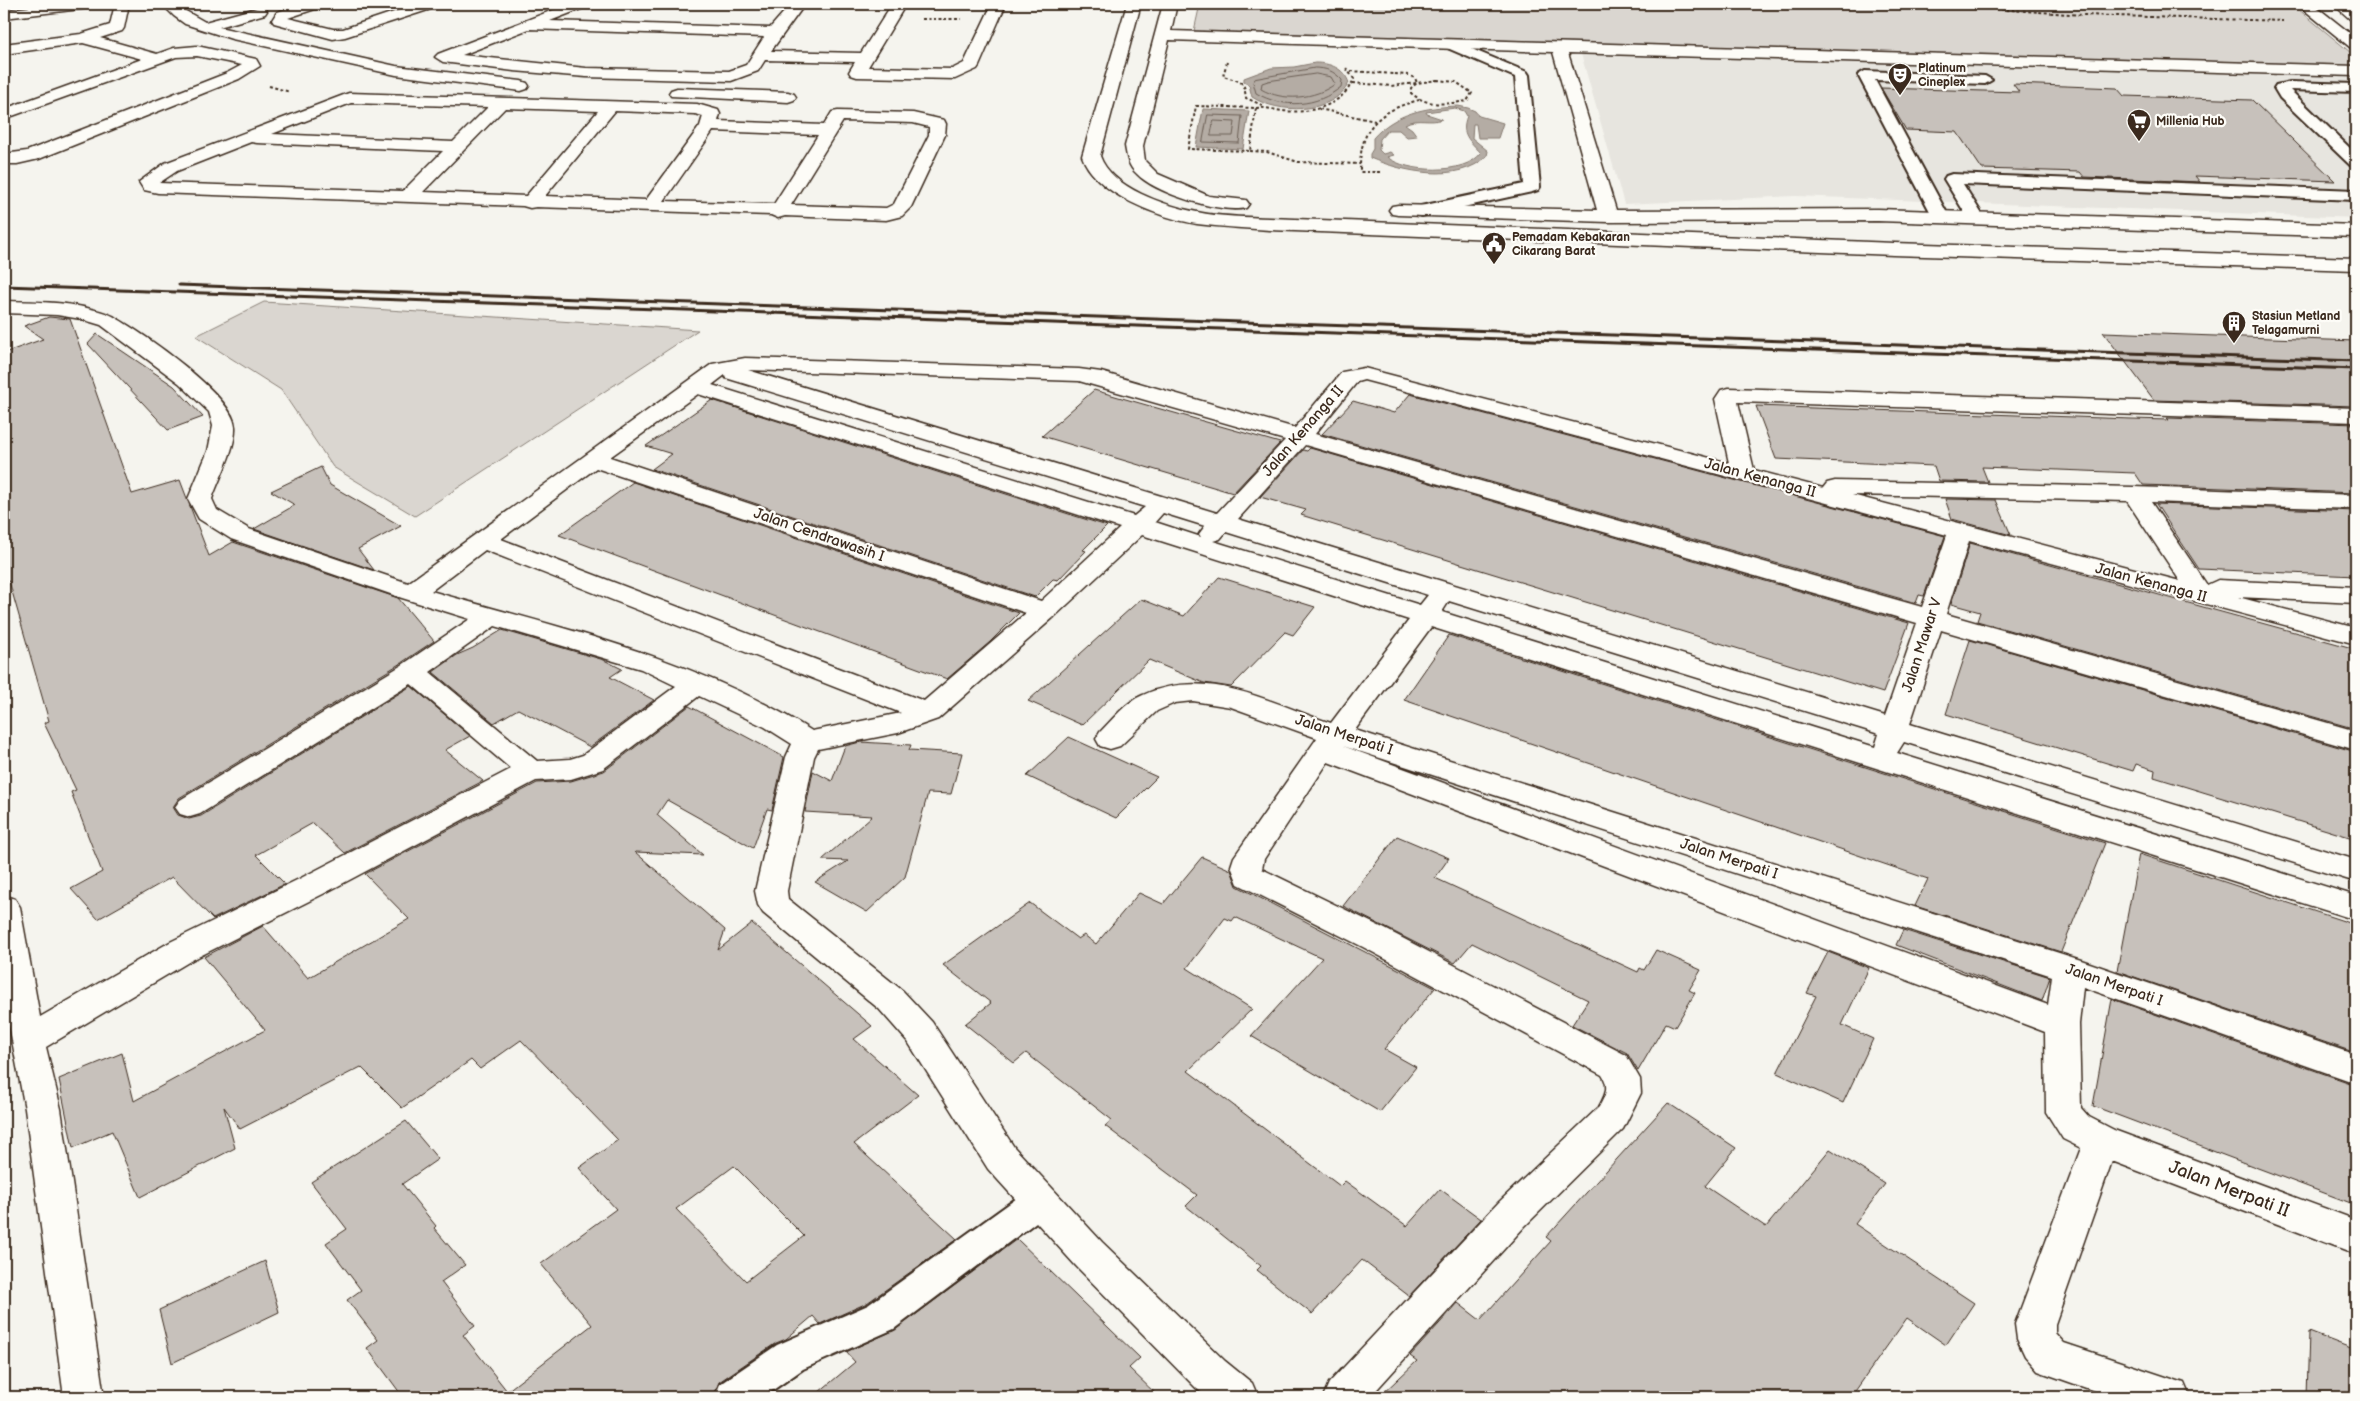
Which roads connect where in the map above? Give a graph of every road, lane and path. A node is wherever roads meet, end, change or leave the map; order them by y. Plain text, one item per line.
1 (89, 4) edge
2 (122, 4) edge
3 (169, 4) edge
4 (316, 4) edge
5 (432, 4) edge
6 (581, 4) edge
7 (798, 4) edge
8 (899, 4) edge
9 (999, 4) edge
10 (1134, 4) edge
11 (1170, 4) edge
12 (1924, 4) edge
13 (2304, 4) edge
14 (2340, 4) edge
15 (254, 6) edge
16 (4, 14) edge
17 (282, 15) junction
18 (2356, 16) edge
19 (891, 18) junction
20 (992, 20) junction
21 (2285, 21) dead end
22 (529, 25) junction
23 (202, 26) junction
24 (184, 31) dead end
25 (774, 33) junction
26 (1162, 35) junction
27 (82, 38) junction
28 (147, 41) dead end
29 (1450, 44) junction
30 (2356, 44) edge
31 (119, 48) junction
32 (1559, 48) junction
33 (4, 49) edge
34 (760, 55) junction
35 (155, 58) junction
36 (865, 58) junction
37 (1228, 62) dead end
38 (1342, 66) dead end
39 (806, 70) junction
40 (1350, 71) junction
41 (2356, 71) edge
42 (1985, 80) dead end
43 (1353, 83) junction
44 (1417, 83) junction
45 (265, 85) dead end
46 (533, 87) dead end
47 (2356, 88) edge
48 (660, 92) dead end
49 (293, 93) dead end
50 (27, 94) dead end
51 (788, 96) junction
52 (4, 100) edge
53 (1419, 100) junction
54 (501, 103) junction
55 (611, 106) junction
56 (1264, 106) junction
57 (1256, 108) junction
58 (1317, 109) junction
59 (4, 114) edge
60 (1375, 122) junction
61 (708, 126) junction
62 (765, 128) junction
63 (828, 130) junction
64 (247, 138) junction
65 (458, 147) junction
66 (1250, 151) junction
67 (4, 159) edge
68 (2356, 162) edge
69 (1360, 164) junction
70 (1380, 172) dead end
71 (2356, 195) edge
72 (406, 198) junction
73 (530, 203) junction
74 (1258, 205) dead end
75 (650, 207) junction
76 (1384, 210) dead end
77 (1422, 211) junction
78 (778, 212) junction
79 (1878, 215) junction
80 (1608, 216) junction
81 (1941, 217) junction
82 (1977, 219) junction
83 (2356, 231) edge
84 (1894, 249) junction
85 (2356, 264) edge
86 (4, 307) edge
87 (720, 369) junction
88 (697, 387) junction
89 (2356, 415) edge
90 (1299, 438) junction
91 (593, 459) junction
92 (1743, 474) junction
93 (1794, 487) junction
94 (2134, 494) junction
95 (2356, 502) edge
96 (1161, 503) junction
97 (1222, 522) junction
98 (1140, 524) junction
99 (1960, 532) junction
100 (482, 540) junction
101 (1201, 544) junction
102 (2164, 586) junction
103 (2196, 588) junction
104 (1444, 590) junction
105 (411, 593) junction
106 (2356, 595) edge
107 (1045, 611) junction
108 (1426, 614) junction
109 (492, 616) junction
110 (1931, 619) junction
111 (2356, 636) edge
112 (412, 671) junction
113 (695, 685) junction
114 (928, 712) junction
115 (1895, 729) junction
116 (1110, 739) dead end
117 (808, 741) junction
118 (1330, 741) junction
119 (2356, 741) edge
120 (1885, 759) junction
121 (531, 771) junction
122 (190, 806) dead end
123 (2356, 872) edge
124 (4, 907) edge
125 (2356, 908) edge
126 (2069, 969) junction
127 (2062, 1024) junction
128 (28, 1041) junction
129 (2356, 1069) edge
130 (2101, 1141) junction
131 (1040, 1200) junction
132 (2356, 1238) edge
133 (84, 1397) edge
134 (733, 1397) edge
135 (1238, 1397) edge
136 (1343, 1397) edge
137 (2170, 1397) edge

1 - 16 street
2 - 27 street
3 - 23 street
4 - 17 street
5 - 17 street
6 - 22 street
7 - 25 street
8 - 19 street
9 - 20 street
10 - 84 street
11 - 26 street
12 - 21 path
13 - 30 street
14 - 18 street
15 - 17 street
15 - 23 street
19 - 20 path
19 - 36 street
20 - 36 street
22 - 25 street
22 - 34 street
23 - 24 street
23 - 46 street
25 - 34 street
26 - 29 street
26 - 74 street
27 - 31 street
27 - 33 street
28 - 31 street
29 - 32 street
29 - 77 lane
31 - 35 street
32 - 41 street
32 - 80 street
34 - 39 street
35 - 59 street
35 - 67 street
36 - 39 street
37 - 56 path
38 - 40 path
39 - 51 street
40 - 43 path
40 - 44 path
42 - 81 lane
43 - 44 path
43 - 58 path
44 - 53 path
44 - 53 path
45 - 49 path
47 - 68 lane
48 - 51 street
50 - 52 street
51 - 62 street
53 - 60 path
54 - 55 street
54 - 64 street
54 - 65 street
55 - 61 street
55 - 73 street
56 - 57 path
56 - 58 path
57 - 66 path
57 - 66 path
58 - 60 path
60 - 69 path
61 - 62 street
61 - 75 street
62 - 63 street
63 - 78 street
63 - 78 street
64 - 65 street
64 - 72 street
65 - 72 street
66 - 69 path
69 - 70 path
71 - 82 lane
72 - 73 street
73 - 75 street
75 - 78 street
76 - 77 street
77 - 80 street
79 - 80 street
79 - 81 street
79 - 84 street
81 - 82 street
82 - 83 street
84 - 85 street
86 - 105 street
87 - 88 street
87 - 90 street
87 - 96 street
88 - 91 street
88 - 98 street
89 - 92 street
90 - 92 street, Jalan Kenanga II
90 - 97 street, Jalan Kenanga II
90 - 110 street
91 - 100 street
91 - 107 street, Jalan Cendrawasih I
92 - 93 street, Jalan Kenanga II
93 - 94 street
93 - 99 street, Jalan Kenanga II
94 - 95 street
94 - 103 street
96 - 97 street
96 - 98 street
97 - 101 street, Jalan Kenanga II
97 - 104 street
98 - 101 street
98 - 107 street
99 - 102 street, Jalan Kenanga II
99 - 110 street, Jalan Mawar V
100 - 105 street
100 - 114 street
101 - 108 street
102 - 103 street
102 - 111 street, Jalan Kenanga II
103 - 106 street
104 - 108 street
104 - 115 street
105 - 109 street
107 - 114 street
108 - 118 street
108 - 120 street
109 - 112 street
109 - 113 street
110 - 115 street, Jalan Mawar V
110 - 119 street
112 - 121 street
112 - 122 street
113 - 117 street
113 - 121 street
114 - 117 street
115 - 120 street, Jalan Mawar V
115 - 123 street
116 - 118 street, Jalan Merpati I
117 - 131 street
118 - 126 street, Jalan Merpati I
118 - 127 street
118 - 136 street
120 - 125 street
121 - 128 street
124 - 128 street
126 - 127 street, Jalan Merpati II
126 - 129 street, Jalan Merpati I
127 - 130 street, Jalan Merpati II
128 - 133 street
130 - 132 street, Jalan Merpati II
130 - 137 street
131 - 134 lane
131 - 135 street

